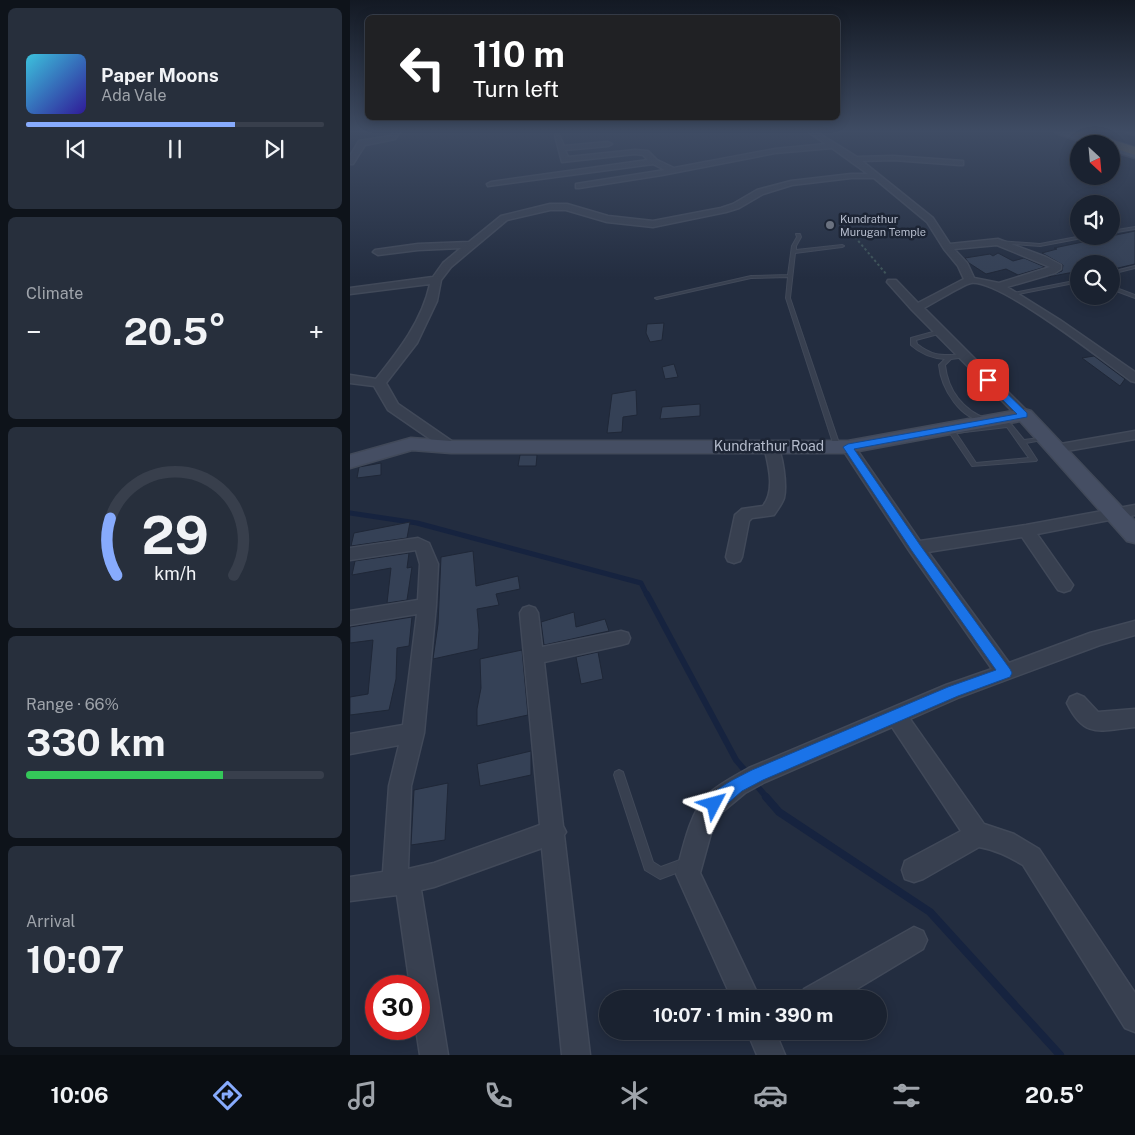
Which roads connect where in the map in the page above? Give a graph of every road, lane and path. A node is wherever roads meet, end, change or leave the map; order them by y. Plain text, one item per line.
1 (520, 180) edge
2 (615, 180) edge
3 (815, 180) edge
4 (880, 180) edge
5 (491, 184) dead end
6 (579, 186) dead end
7 (1135, 228) edge
8 (1120, 230) edge
9 (798, 235) dead end
10 (855, 237) dead end
11 (1070, 240) edge
12 (998, 242) junction
13 (470, 245) junction
14 (842, 246) dead end
15 (947, 247) junction
16 (378, 252) dead end
17 (794, 252) junction
18 (1135, 267) edge
19 (1120, 271) edge
20 (790, 276) junction
21 (436, 280) junction
22 (970, 280) junction
23 (892, 282) joint
24 (1070, 283) edge
25 (999, 286) junction
26 (350, 291) edge
27 (1120, 291) edge
28 (1013, 294) junction
29 (1135, 297) edge
30 (656, 298) dead end
31 (916, 308) junction
32 (940, 332) junction
33 (964, 356) junction
34 (949, 358) junction
35 (350, 378) edge
36 (1135, 378) edge
37 (379, 383) junction
38 (1024, 415) junction
39 (992, 421) junction
40 (1135, 435) edge
41 (1022, 442) junction
42 (1050, 444) junction
43 (771, 446) junction
44 (843, 446) junction
45 (451, 447) junction
46 (350, 462) edge
47 (1135, 510) edge
48 (1115, 514) junction
49 (1026, 530) junction
50 (1135, 535) edge
51 (916, 548) junction
52 (350, 554) edge
53 (734, 557) dead end
54 (1064, 585) dead end
55 (427, 605) junction
56 (530, 613) dead end
57 (350, 618) edge
58 (1135, 628) edge
59 (621, 638) dead end
60 (534, 656) junction
61 (1005, 673) junction
62 (1077, 703) dead end
63 (896, 716) junction
64 (1135, 718) edge
65 (413, 733) junction
66 (350, 744) edge
67 (619, 775) dead end
68 (554, 832) junction
69 (977, 835) junction
70 (692, 861) junction
71 (914, 870) dead end
72 (401, 882) junction
73 (350, 889) edge
74 (914, 940) dead end
75 (742, 990) edge
76 (829, 990) edge
77 (1135, 1018) edge
78 (764, 1040) edge
79 (434, 1055) edge
80 (576, 1055) edge
81 (771, 1055) edge

1 - 5 street
2 - 6 street
3 - 13 street
4 - 15 street
7 - 8 lane
9 - 17 lane
10 - 23 path
11 - 12 lane
12 - 15 street
12 - 25 street
13 - 16 street
13 - 21 street
14 - 17 lane
15 - 22 street
17 - 20 lane
18 - 19 lane
20 - 30 lane
20 - 44 lane
21 - 26 street
21 - 37 street
22 - 25 street
22 - 31 street
23 - 31 street
24 - 28 lane
25 - 28 street
27 - 29 lane
28 - 36 street
31 - 32 street
32 - 33 street
32 - 34 lane
33 - 34 lane
33 - 38 street
34 - 39 lane
35 - 37 street
37 - 45 street
38 - 39 street, Kundrathur Road
38 - 42 street
39 - 44 street, Kundrathur Road
40 - 42 street
41 - 41 lane
41 - 42 lane
42 - 48 street
43 - 44 street, Kundrathur Road
43 - 45 street, Kundrathur Road
43 - 53 street
44 - 51 street
45 - 46 street, Kundrathur Road
47 - 48 street
48 - 49 street
48 - 50 street
49 - 51 street
49 - 54 street
51 - 61 street
52 - 55 street
55 - 57 street
55 - 65 street
56 - 60 street
58 - 61 street
59 - 60 street
60 - 68 street
61 - 63 street
62 - 64 street
63 - 69 street
63 - 70 street
65 - 66 street
65 - 72 street
67 - 70 lane
68 - 72 street
68 - 80 street
69 - 71 street
69 - 77 street
70 - 75 street
72 - 73 street
72 - 79 street
74 - 76 street
78 - 81 street

